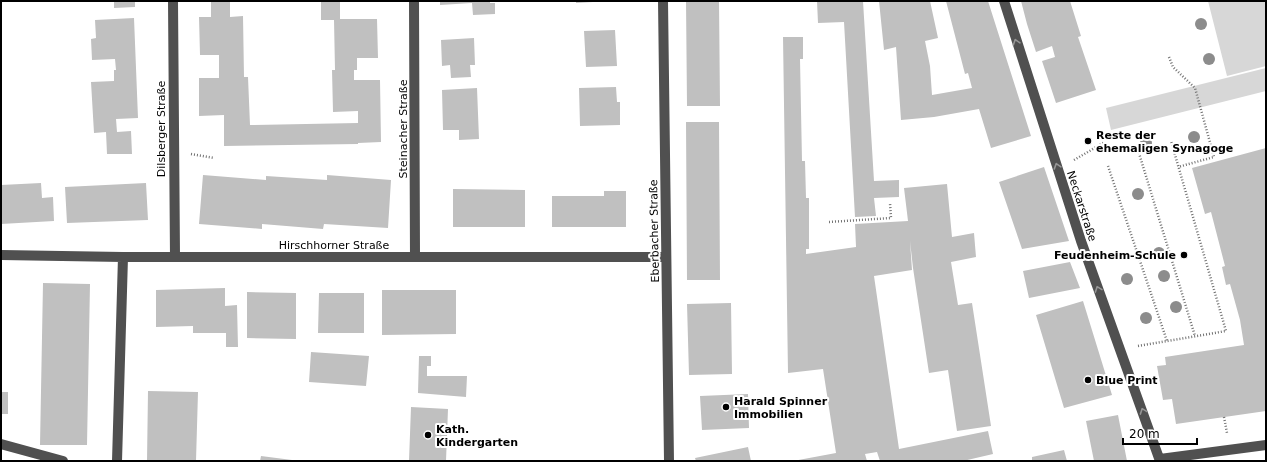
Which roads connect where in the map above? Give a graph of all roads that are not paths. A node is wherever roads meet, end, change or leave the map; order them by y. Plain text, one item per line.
1 (173, 1) edge
2 (414, 1) edge
3 (663, 1) edge
4 (1004, 1) edge
5 (1, 255) edge
6 (175, 256) junction
7 (666, 256) junction
8 (122, 257) junction
9 (416, 257) junction
10 (1, 444) edge
11 (1266, 445) edge
12 (1160, 460) edge
13 (63, 461) edge
14 (117, 461) edge
15 (669, 461) edge

1 - 6 street, Dilsberger Straße
2 - 9 street, Steinacher Straße
3 - 7 street, Eberbacher Straße
12 -> 4 street, Neckarstraße
5 - 8 street, Hirschhorner Straße
6 - 8 street, Hirschhorner Straße
6 - 9 street, Hirschhorner Straße
7 - 9 street, Hirschhorner Straße
7 - 15 street, Eberbacher Straße
8 - 14 street
10 - 13 street
11 - 12 street

